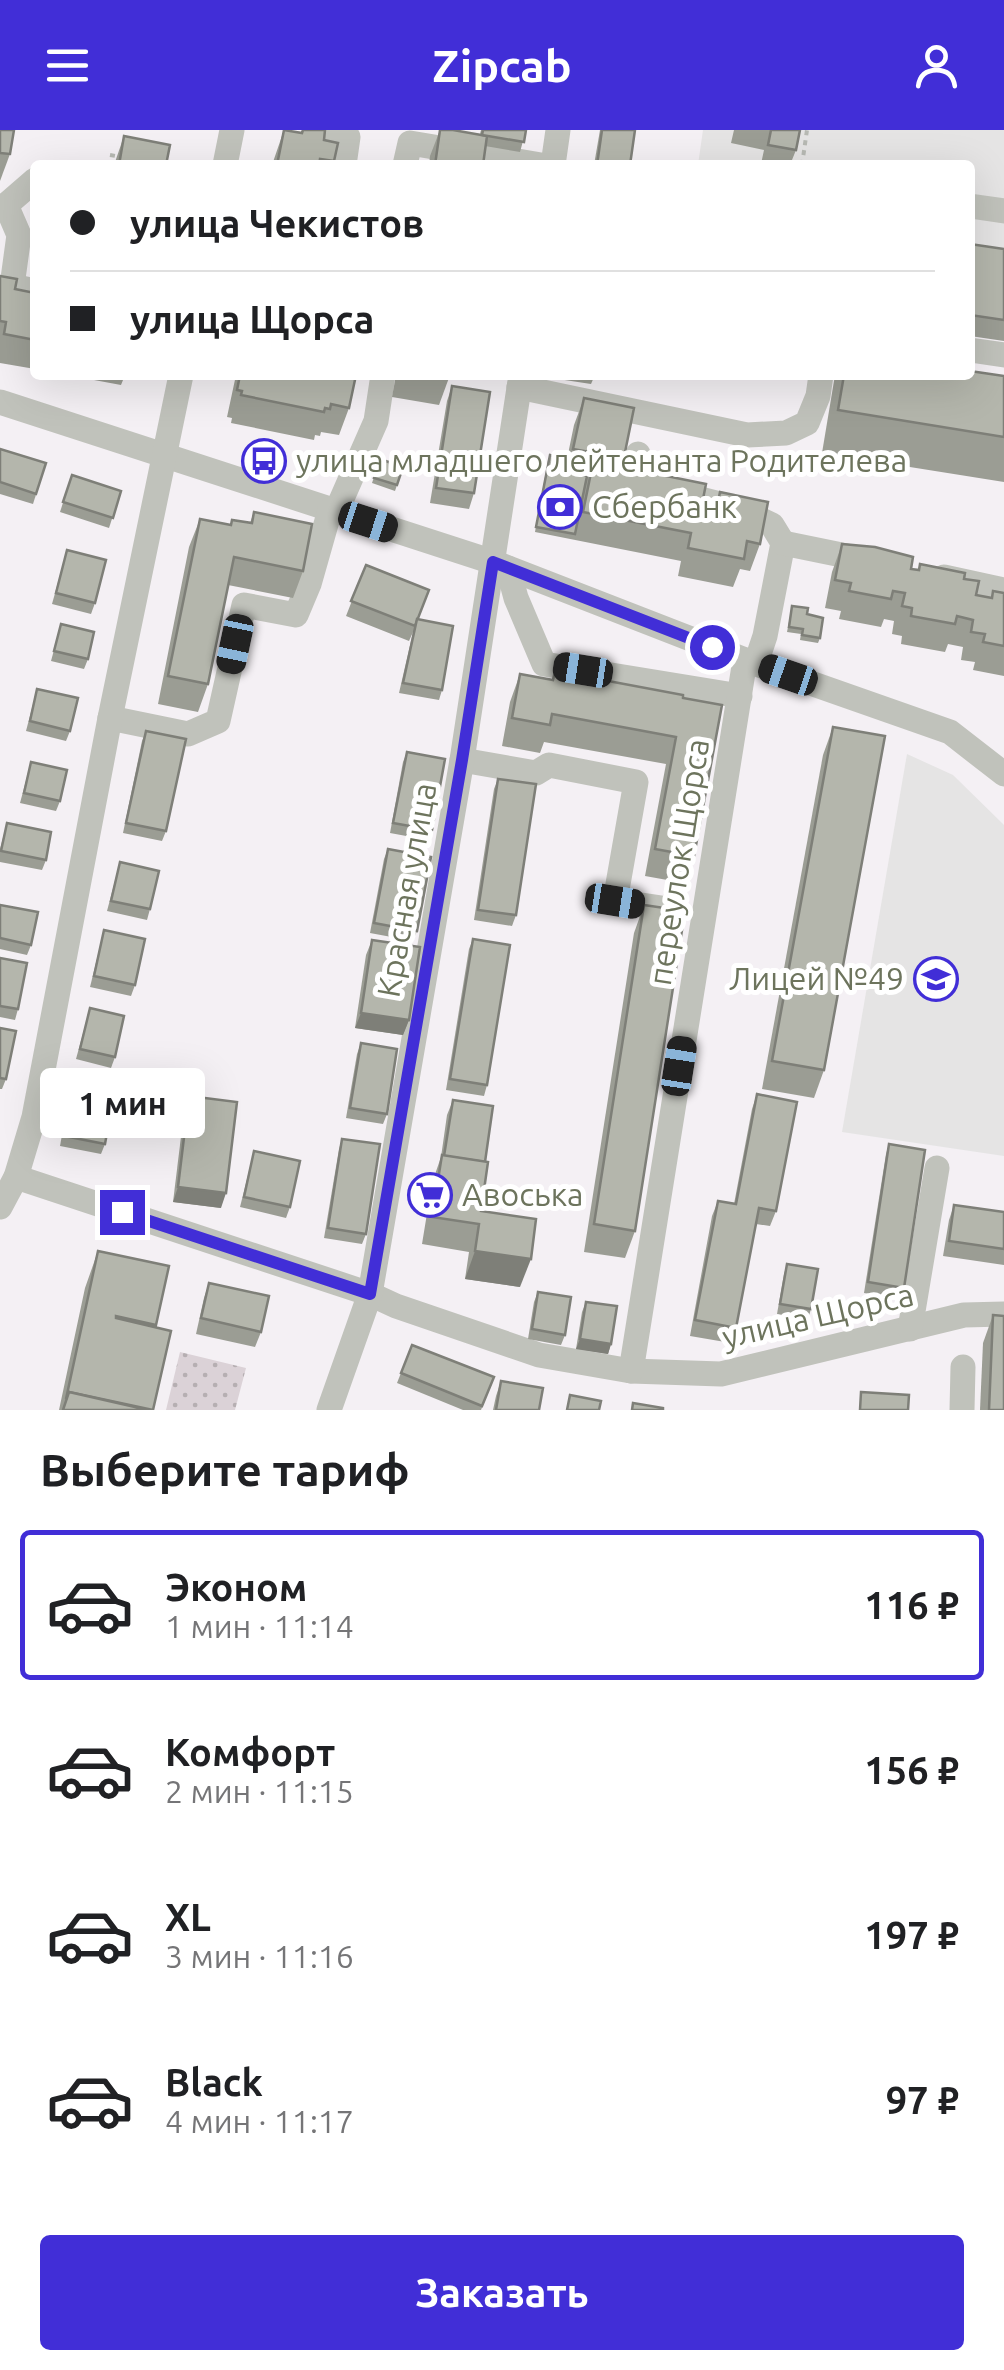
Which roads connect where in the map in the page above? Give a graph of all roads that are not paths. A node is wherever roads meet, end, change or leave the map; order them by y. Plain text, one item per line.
1 (232, 130) edge
2 (315, 130) edge
3 (558, 130) edge
4 (226, 160) edge
5 (345, 160) edge
6 (407, 160) edge
7 (512, 160) edge
8 (553, 160) edge
9 (30, 184) edge
10 (3, 204) edge
11 (975, 207) edge
12 (1004, 211) edge
13 (30, 290) edge
14 (975, 351) edge
15 (1004, 354) edge
16 (180, 380) edge
17 (375, 380) edge
18 (820, 380) edge
19 (520, 381) edge
20 (0, 402) edge
21 (638, 454) dead end
22 (164, 457) junction
23 (333, 511) junction
24 (783, 543) junction
25 (500, 565) junction
26 (1004, 590) edge
27 (750, 662) junction
28 (740, 696) junction
29 (110, 718) junction
30 (462, 760) junction
31 (1004, 774) edge
32 (704, 914) junction
33 (937, 1168) dead end
34 (16, 1177) junction
35 (0, 1207) edge
36 (370, 1294) junction
37 (1004, 1314) edge
38 (910, 1329) junction
39 (964, 1367) dead end
40 (631, 1370) junction
41 (329, 1410) edge
42 (962, 1410) edge

1 - 4 street
2 - 5 street
3 - 8 street
6 - 7 street
9 - 10 street
10 - 13 street
11 - 12 street
14 - 15 street
16 - 22 street
17 - 23 street
18 - 19 street
19 - 25 street, Красная улица
20 - 22 street
21 - 24 street
22 - 23 street
22 - 29 street
23 - 25 street
23 - 29 street
24 - 26 street
24 - 27 street, переулок Щорса
25 - 27 street
25 - 28 street
25 - 30 street, Красная улица
27 - 28 street, переулок Щорса
27 - 31 street
28 - 32 street, переулок Щорса
29 - 34 street
30 - 32 street
30 - 36 street, Красная улица
32 - 40 street, переулок Щорса
33 - 38 street
34 - 35 street
34 - 36 street, улица Щорса
36 - 40 street, улица Щорса
36 - 41 street, Красная улица
37 - 38 street, улица Щорса
38 - 40 street, улица Щорса
39 - 42 street

